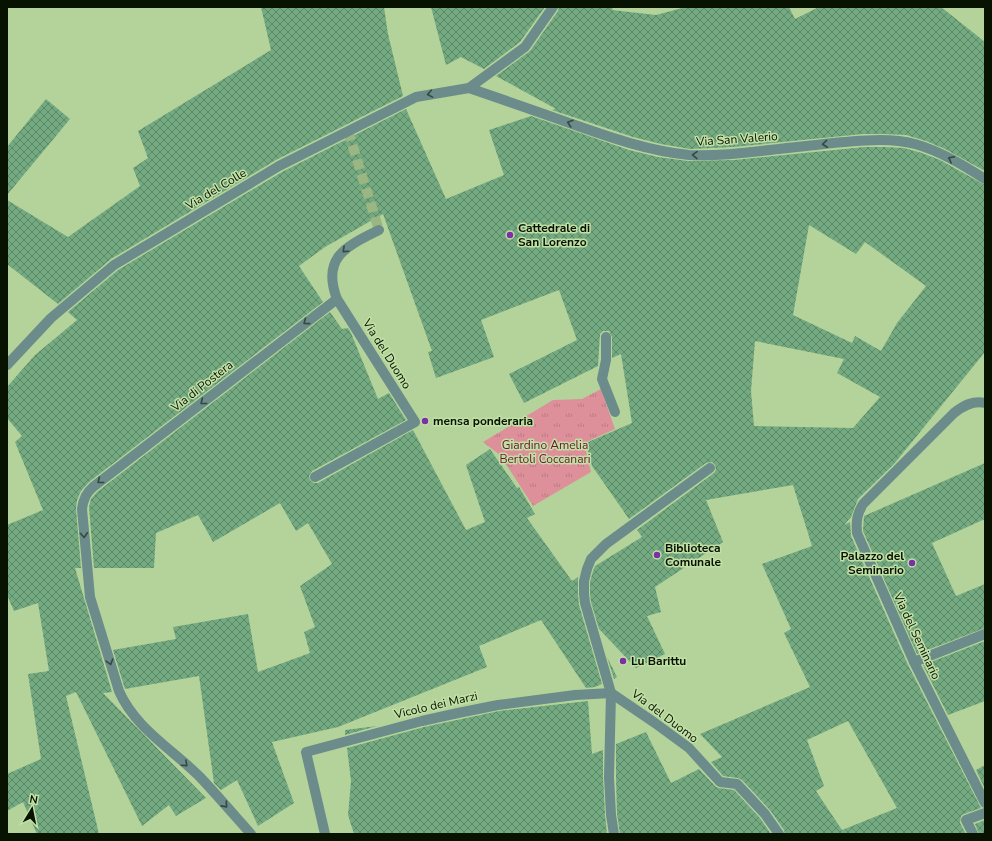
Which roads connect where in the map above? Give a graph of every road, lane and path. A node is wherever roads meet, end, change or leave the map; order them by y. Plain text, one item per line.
1 (553, 7) edge
2 (469, 88) junction
3 (985, 178) edge
4 (379, 230) dead end
5 (337, 299) junction
6 (606, 337) dead end
7 (7, 365) edge
8 (985, 404) edge
9 (614, 412) dead end
10 (710, 468) dead end
11 (315, 477) dead end
12 (985, 634) edge
13 (914, 662) junction
14 (611, 693) junction
15 (985, 803) edge
16 (985, 813) edge
17 (251, 834) edge
18 (325, 834) edge
19 (614, 834) edge
20 (779, 834) edge
21 (973, 834) edge

1 - 2 street
3 -> 2 street, Via San Valerio
2 -> 7 street, Via del Colle
4 -> 5 street, Via del Duomo
5 - 11 street, Via del Duomo
5 -> 17 street, Via di Postera
6 - 9 street
8 - 13 street, Via del Seminario
10 - 14 street
12 - 13 street
13 - 15 street, Via del Seminario
14 - 18 street, Vicolo dei Marzi
14 - 19 street
14 - 20 street, Via del Duomo
16 - 21 street

